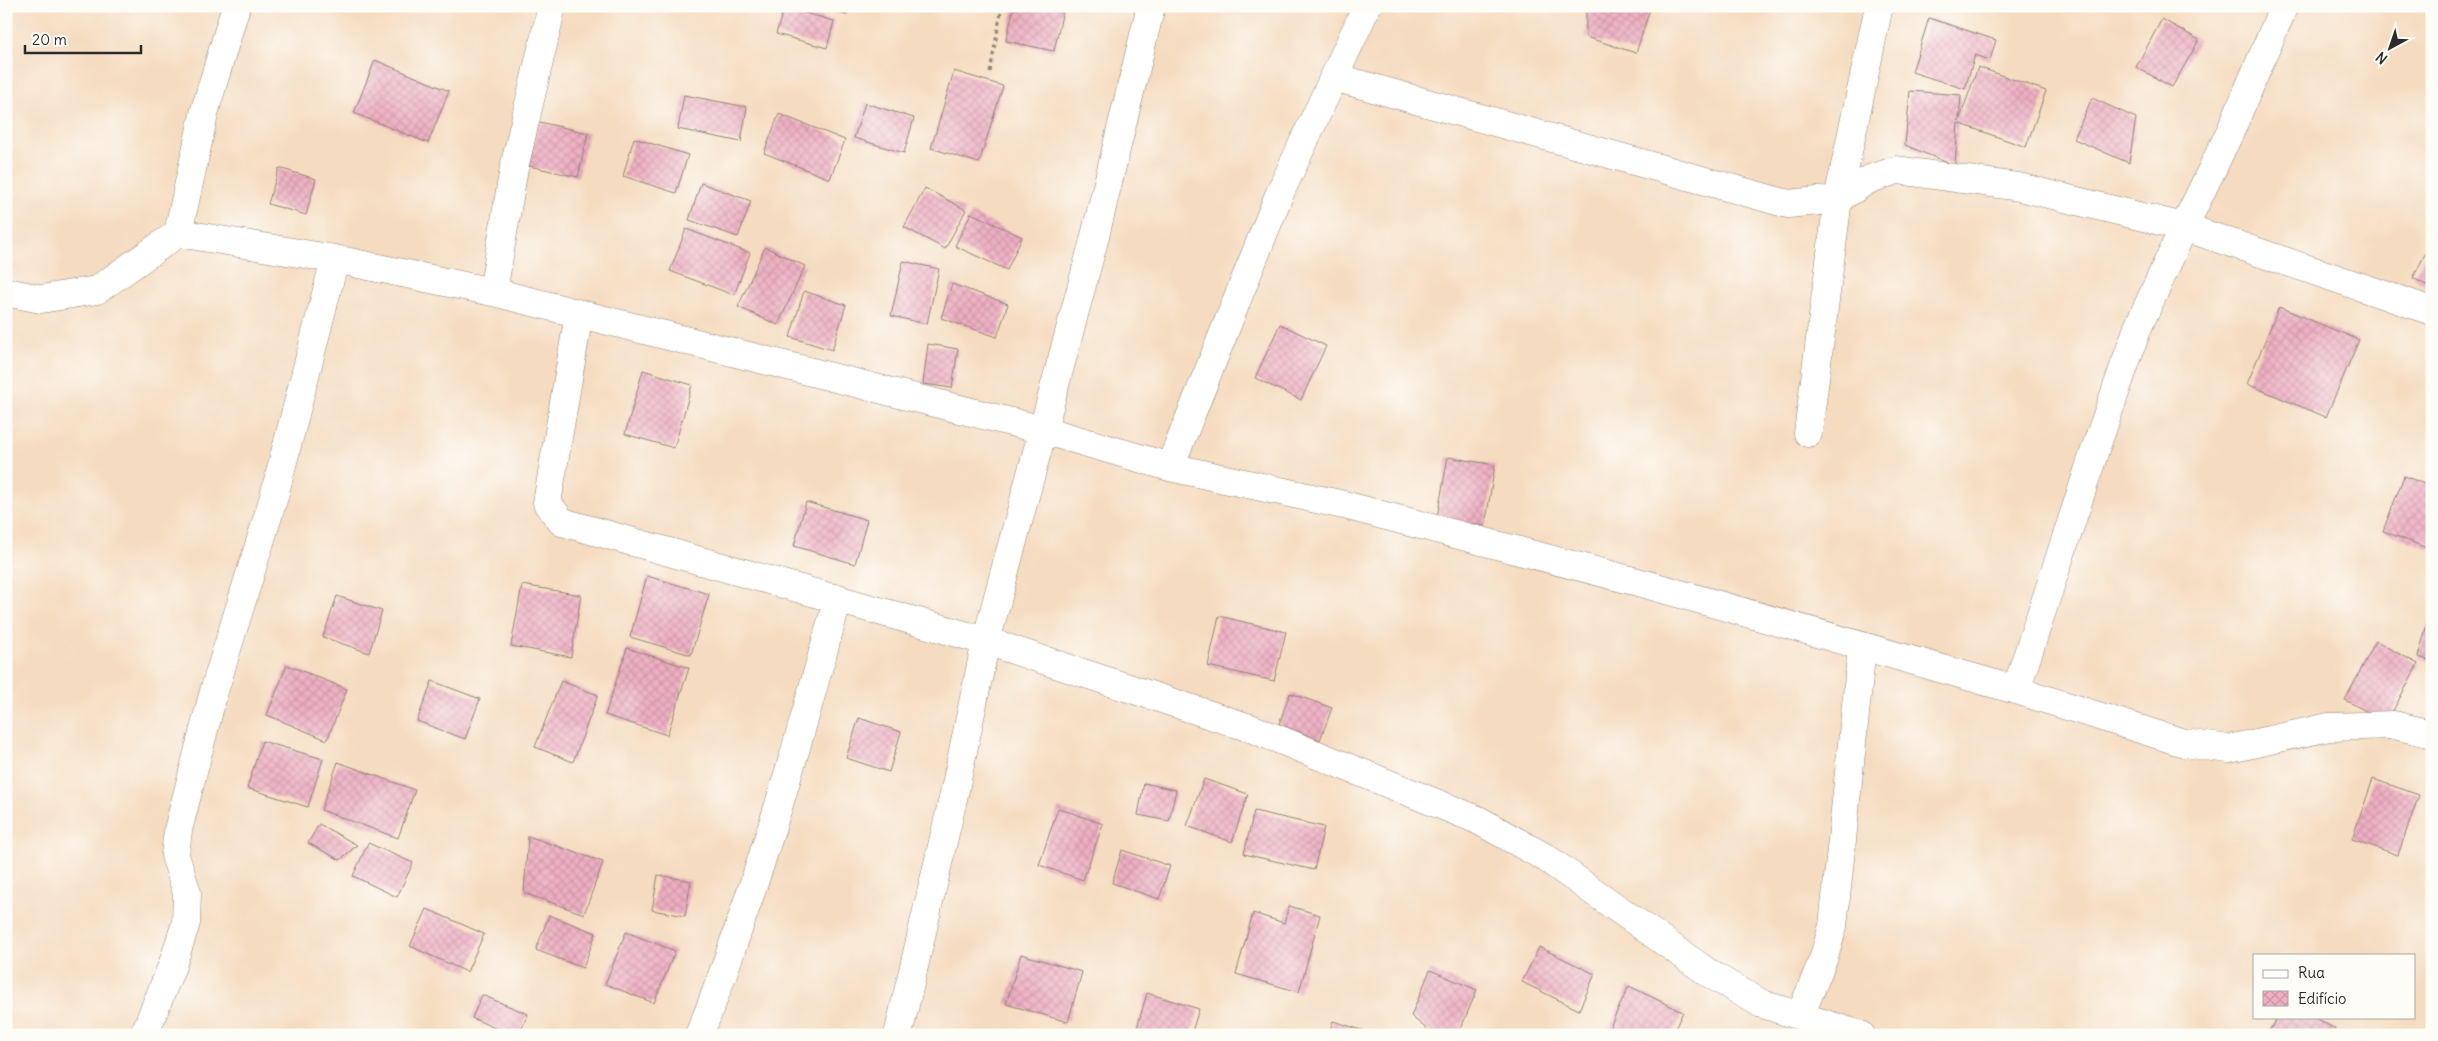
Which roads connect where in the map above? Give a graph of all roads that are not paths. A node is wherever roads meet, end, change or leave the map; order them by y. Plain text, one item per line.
1 (236, 6) edge
2 (552, 6) edge
3 (1151, 6) edge
4 (1367, 6) edge
5 (1879, 6) edge
6 (2284, 6) edge
7 (1334, 78) junction
8 (1838, 199) junction
9 (2184, 227) junction
10 (178, 233) junction
11 (335, 259) junction
12 (6, 292) edge
13 (493, 292) junction
14 (2432, 311) edge
15 (579, 314) junction
16 (1043, 430) junction
17 (1808, 433) dead end
18 (1170, 467) junction
19 (838, 598) junction
20 (986, 641) junction
21 (1862, 647) junction
22 (2016, 690) junction
23 (2432, 734) edge
24 (1800, 1016) junction
25 (144, 1035) edge
26 (699, 1035) edge
27 (898, 1035) edge
28 (1861, 1035) edge

1 - 10 street
2 - 13 street
3 - 16 street
4 - 7 street
5 - 8 street
6 - 9 street
7 - 8 street
7 - 18 street
8 - 9 street
8 - 17 street
9 - 14 street
9 - 22 street
10 - 11 street
10 - 12 street
11 - 13 street
11 - 25 street
13 - 15 street
15 - 16 street
15 - 19 street
16 - 18 street
16 - 20 street
18 - 21 street
19 - 20 street
19 - 26 street
20 - 24 street
20 - 27 street
21 - 22 street
21 - 24 street
22 - 23 street
24 - 28 street

